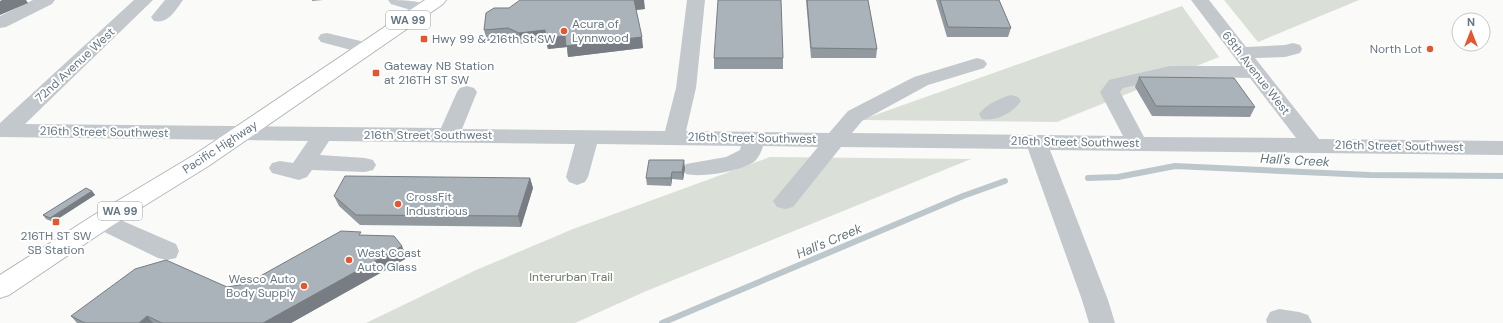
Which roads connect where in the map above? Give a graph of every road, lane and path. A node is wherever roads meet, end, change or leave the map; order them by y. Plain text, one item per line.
1 (46, 0) edge
2 (144, 0) edge
3 (174, 0) edge
4 (397, 0) edge
5 (696, 0) edge
6 (1200, 0) edge
7 (431, 4) edge
8 (160, 17) dead end
9 (0, 23) edge
10 (327, 38) dead end
11 (366, 48) junction
12 (1293, 49) dead end
13 (1240, 53) junction
14 (977, 64) dead end
15 (1255, 72) junction
16 (467, 92) dead end
17 (1011, 101) dead end
18 (989, 114) dead end
19 (3, 130) edge
20 (240, 134) junction
21 (322, 135) junction
22 (448, 136) junction
23 (588, 136) junction
24 (674, 137) junction
25 (752, 138) junction
26 (836, 139) junction
27 (1036, 142) junction
28 (1137, 143) junction
29 (1312, 145) junction
30 (1503, 148) edge
31 (305, 162) junction
32 (365, 165) dead end
33 (280, 168) dead end
34 (694, 169) dead end
35 (577, 177) dead end
36 (785, 201) dead end
37 (102, 221) junction
38 (167, 251) dead end
39 (0, 288) edge
40 (1102, 323) edge
41 (1280, 323) edge
42 (1299, 323) edge

1 - 9 street
2 - 19 street, 72nd Avenue West
3 - 8 street
4 - 7 street
5 - 24 street
6 - 13 street, 68th Avenue West
7 - 11 highway, Pacific Highway / WA 99
10 - 11 street
11 - 20 highway, Pacific Highway / WA 99
12 - 13 street
13 - 15 street, 68th Avenue West
14 - 26 street
15 - 28 street
15 - 29 street, 68th Avenue West
16 - 22 street
17 - 18 street
19 - 20 street, 216th Street Southwest
20 - 21 street, 216th Street Southwest
20 - 37 highway, Pacific Highway / WA 99
21 - 22 street, 216th Street Southwest
21 - 31 street
22 - 23 street, 216th Street Southwest
23 - 24 street, 216th Street Southwest
23 - 35 street
24 - 25 street, 216th Street Southwest
25 - 26 street, 216th Street Southwest
25 - 34 street
26 - 27 street, 216th Street Southwest
26 - 36 street
27 - 28 street, 216th Street Southwest
27 - 40 street
28 - 29 street, 216th Street Southwest
29 - 30 street, 216th Street Southwest
31 - 32 street
31 - 33 street
37 - 38 street
37 - 39 highway, Pacific Highway / WA 99
41 - 42 street

